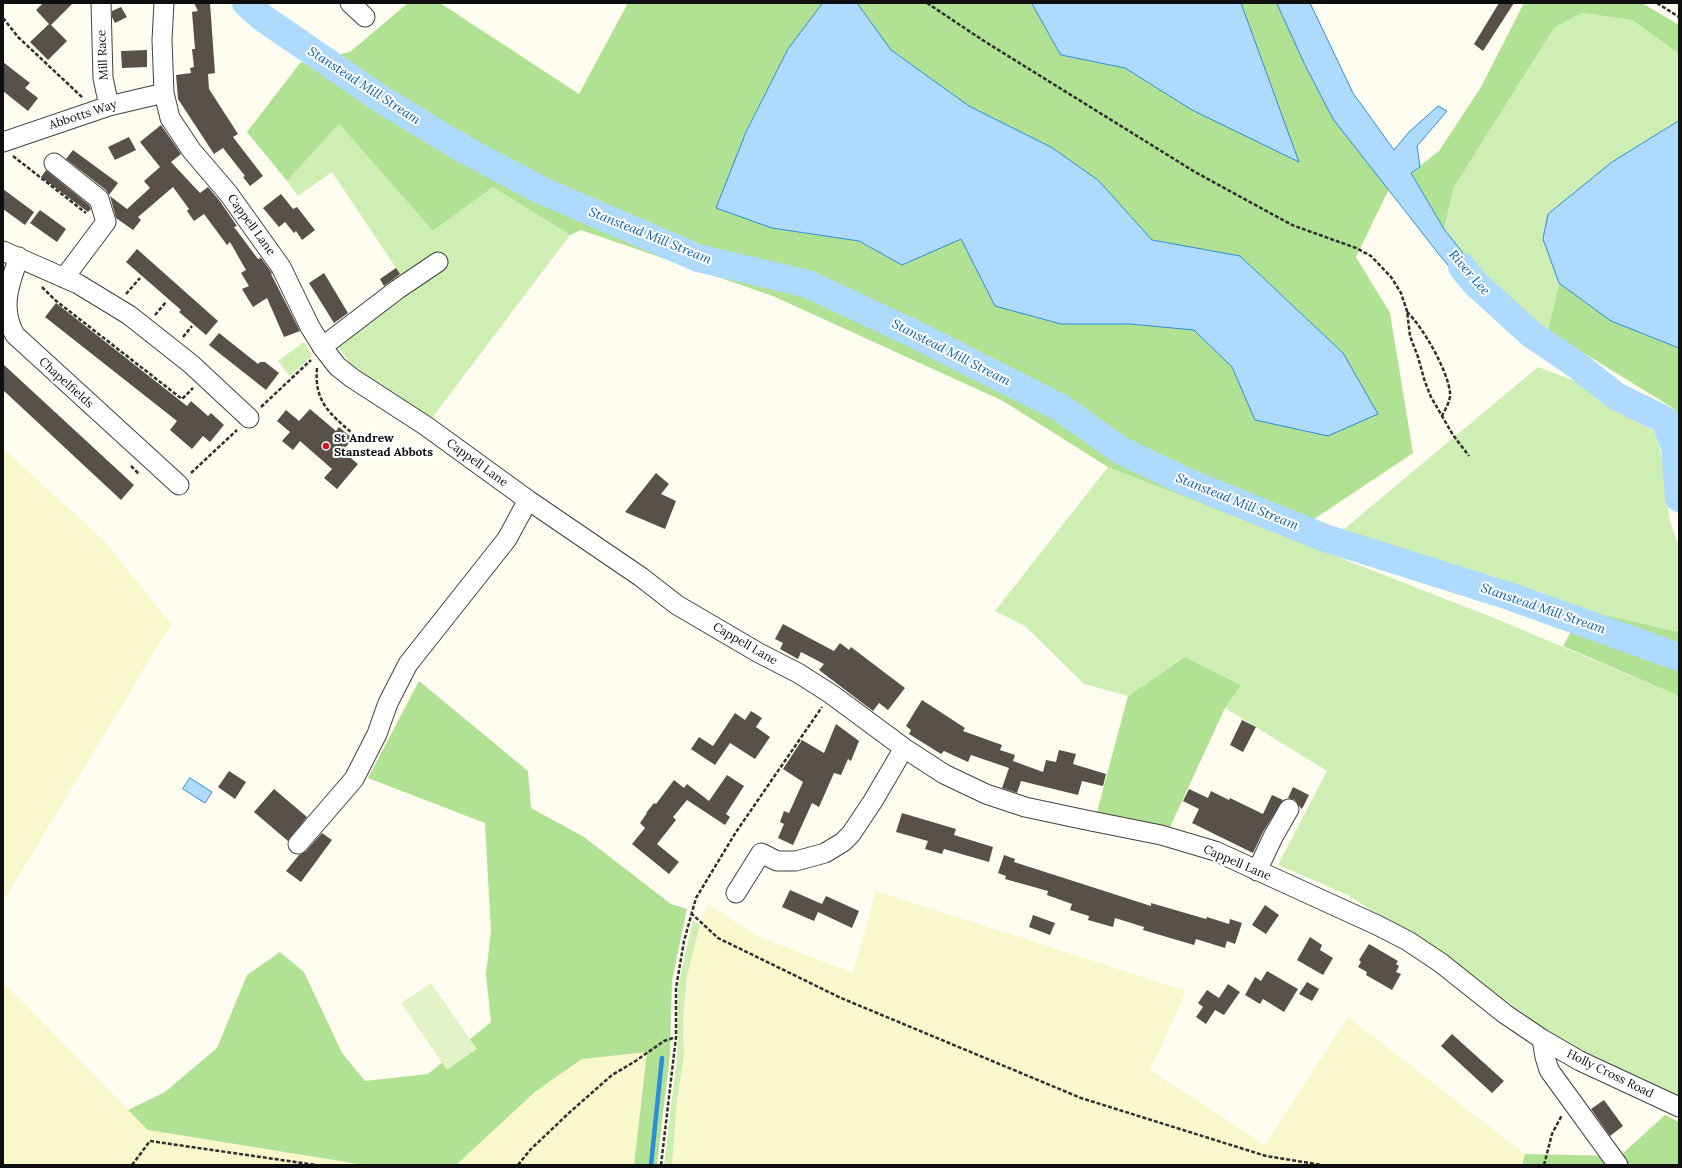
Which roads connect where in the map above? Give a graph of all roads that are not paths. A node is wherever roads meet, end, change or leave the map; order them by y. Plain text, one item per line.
1 (101, 3) edge
2 (164, 3) edge
3 (350, 3) edge
4 (365, 17) dead end
5 (164, 93) junction
6 (103, 108) junction
7 (6, 147) edge
8 (54, 162) dead end
9 (11, 254) edge
10 (438, 262) dead end
11 (64, 278) junction
12 (324, 349) junction
13 (249, 418) dead end
14 (179, 485) dead end
15 (528, 500) junction
16 (904, 748) junction
17 (1289, 809) dead end
18 (298, 844) dead end
19 (1257, 871) junction
20 (736, 893) dead end
21 (1542, 1039) junction
22 (1679, 1107) edge
23 (1618, 1165) edge

1 - 6 street, Mill Race
2 - 5 street, Cappell Lane
3 - 4 street
5 - 6 street, Abbotts Way
5 - 12 street, Cappell Lane
6 - 7 street, Abbotts Way
8 - 11 street
9 - 11 street, Chapelfields
9 - 14 street, Chapelfields
10 - 12 street
11 - 13 street, Chapelfields
12 - 15 street, Cappell Lane
15 - 16 street, Cappell Lane
15 - 18 street
16 - 19 street, Cappell Lane
16 - 20 street
17 - 19 street
19 - 21 street, Cappell Lane
21 - 22 street, Holly Cross Road
21 - 23 street

